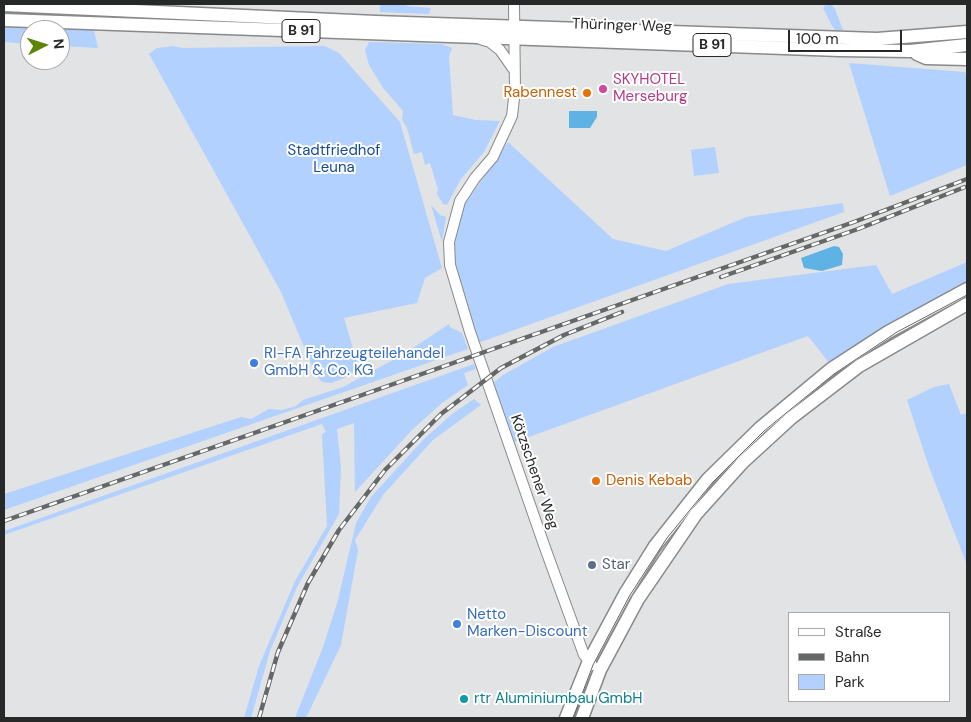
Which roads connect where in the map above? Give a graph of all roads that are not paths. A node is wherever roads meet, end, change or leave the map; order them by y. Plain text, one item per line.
1 (514, 4) edge
2 (4, 5) edge
3 (124, 7) edge
4 (4, 20) edge
5 (121, 23) junction
6 (514, 26) junction
7 (967, 32) edge
8 (477, 38) junction
9 (514, 39) junction
10 (967, 45) edge
11 (910, 51) junction
12 (967, 59) edge
13 (515, 72) junction
14 (967, 289) edge
15 (967, 304) edge
16 (589, 661) junction
17 (600, 670) junction
18 (566, 718) edge
19 (582, 718) edge

1 - 6 street, Kötzschener Weg
2 - 3 main road, B 91
3 - 5 main road
3 - 6 main road, B 91
4 - 5 main road, B 91
5 - 8 main road, B 91
6 - 7 main road, Thüringer Weg / B 91
6 - 9 street, Kötzschener Weg
8 - 9 main road, B 91
8 - 13 street
9 - 11 main road, Thüringer Weg / B 91
9 - 13 street, Kötzschener Weg
10 - 11 main road, Thüringer Weg / B 91
11 - 12 main road
13 - 16 street, Kötzschener Weg
14 - 16 main road
15 - 17 main road
16 - 17 street, Kötzschener Weg
16 - 18 main road
17 - 19 main road

